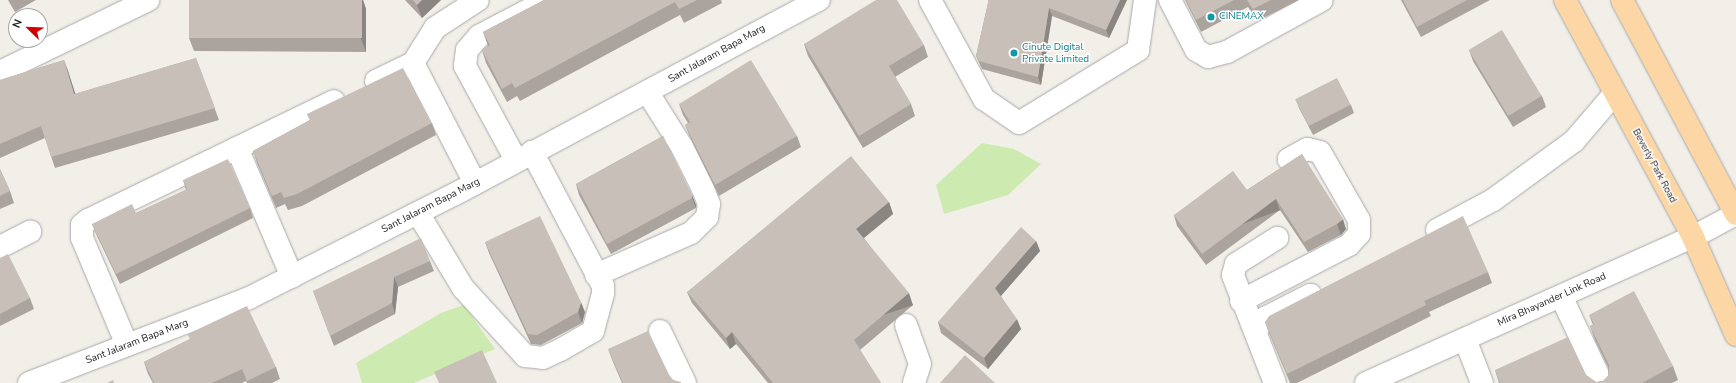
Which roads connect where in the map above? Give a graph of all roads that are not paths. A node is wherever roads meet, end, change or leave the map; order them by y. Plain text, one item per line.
1 (148, 0) edge
2 (478, 0) edge
3 (548, 0) edge
4 (818, 0) edge
5 (930, 0) edge
6 (1145, 0) edge
7 (1170, 0) edge
8 (1322, 0) edge
9 (1565, 0) edge
10 (1622, 0) edge
11 (413, 63) junction
12 (0, 72) edge
13 (648, 92) junction
14 (1615, 93) junction
15 (237, 148) junction
16 (524, 156) junction
17 (1289, 159) dead end
18 (475, 183) junction
19 (418, 213) junction
20 (1736, 214) edge
21 (30, 232) dead end
22 (1693, 237) junction
23 (1277, 238) dead end
24 (1422, 238) edge
25 (0, 247) edge
26 (596, 275) junction
27 (292, 277) junction
28 (1329, 285) edge
29 (1561, 296) junction
30 (1241, 301) junction
31 (906, 325) dead end
32 (1260, 325) dead end
33 (660, 331) dead end
34 (1736, 336) edge
35 (1465, 339) junction
36 (127, 345) junction
37 (29, 383) edge
38 (685, 383) edge
39 (914, 383) edge
40 (1275, 383) edge
41 (1366, 383) edge
42 (1482, 383) edge
43 (1602, 383) edge

1 - 12 street
2 - 11 street
3 - 16 street
4 - 13 street, Sant Jalaram Bapa Marg
5 - 6 street
7 - 8 street
9 - 14 main road, Beverly Park Road
10 - 20 main road
11 - 15 street
11 - 18 street
13 - 16 street, Sant Jalaram Bapa Marg
13 - 26 street
14 - 22 main road, Beverly Park Road
14 - 24 street
15 - 27 street
15 - 36 street
16 - 18 street, Sant Jalaram Bapa Marg
16 - 26 street
17 - 30 street
18 - 19 street, Sant Jalaram Bapa Marg
19 - 26 street
19 - 27 street, Sant Jalaram Bapa Marg
20 - 22 street, Mira Bhayander Link Road
21 - 25 street
22 - 29 street, Mira Bhayander Link Road
22 - 34 main road, Beverly Park Road
23 - 30 street
27 - 36 street, Sant Jalaram Bapa Marg
28 - 32 street
29 - 35 street, Mira Bhayander Link Road
29 - 43 street
30 - 40 street
31 - 39 street
33 - 38 street
35 - 41 street, Mira Bhayander Link Road
35 - 42 street
36 - 37 street, Sant Jalaram Bapa Marg

